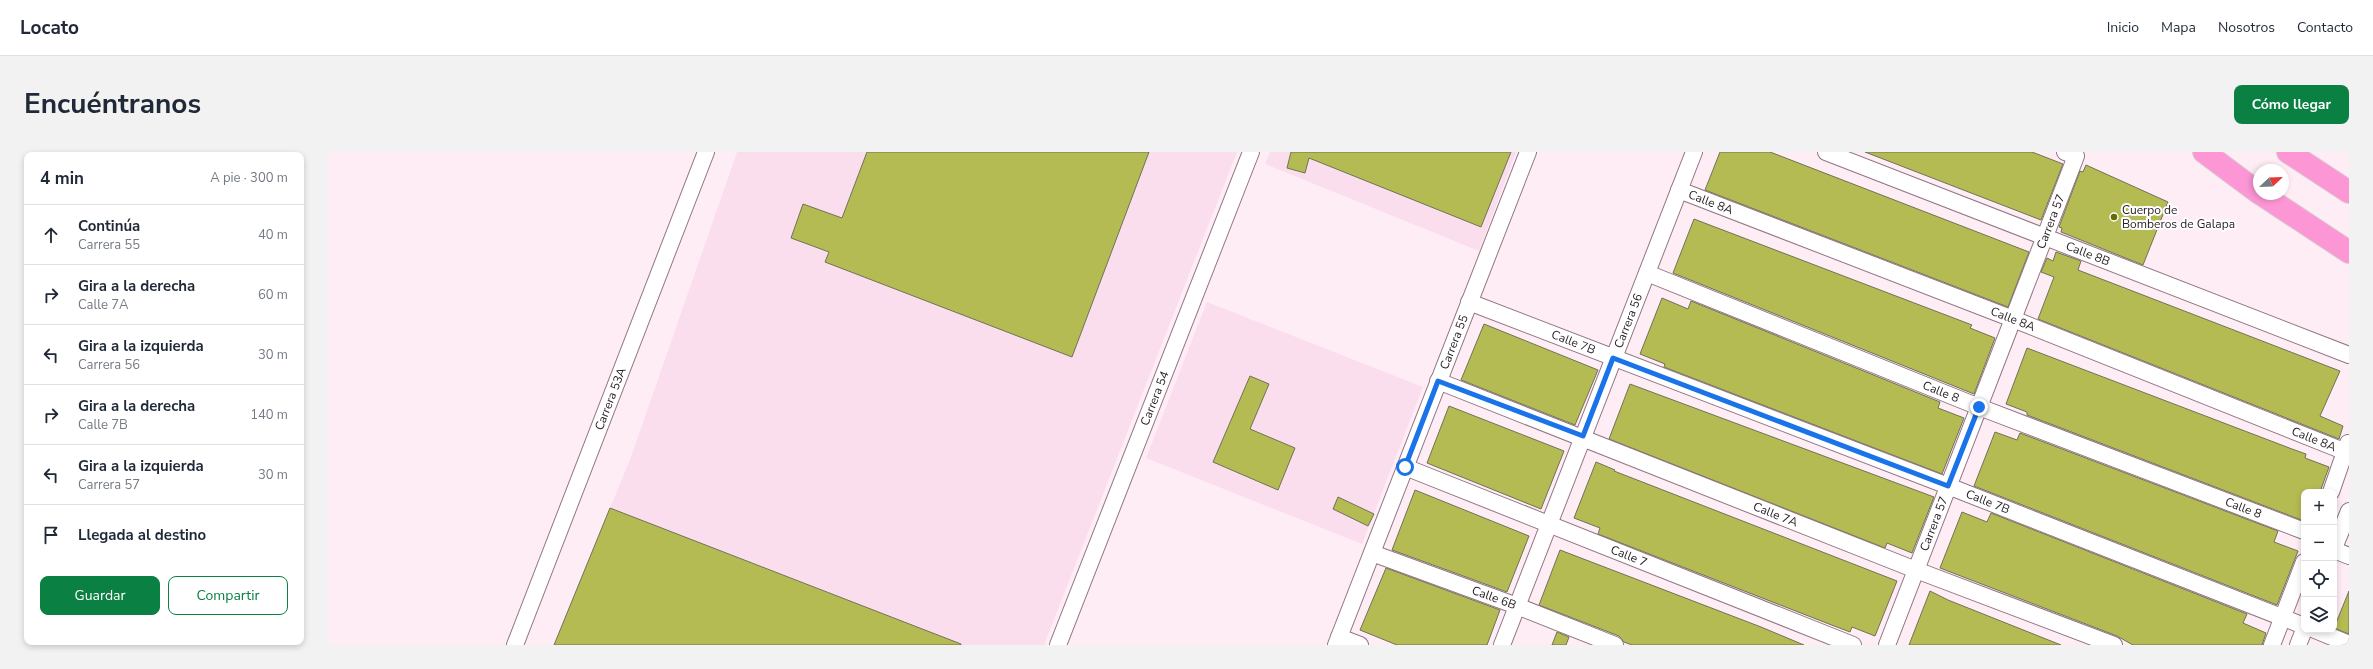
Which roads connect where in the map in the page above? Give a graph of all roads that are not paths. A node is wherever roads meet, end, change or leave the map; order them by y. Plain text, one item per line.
1 (706, 152) edge
2 (1251, 152) edge
3 (1528, 152) edge
4 (1694, 152) edge
5 (1826, 152) edge
6 (2204, 152) edge
7 (2288, 152) edge
8 (2071, 154) edge
9 (2253, 188) edge
10 (1679, 190) junction
11 (2349, 192) edge
12 (2269, 200) edge
13 (2284, 211) junction
14 (2045, 237) junction
15 (2349, 252) edge
16 (2349, 264) edge
17 (1646, 273) junction
18 (1469, 302) junction
19 (2013, 319) junction
20 (2349, 355) edge
21 (1613, 358) junction
22 (1438, 381) junction
23 (1979, 407) junction
24 (1583, 436) junction
25 (2347, 446) edge
26 (1405, 467) junction
27 (1948, 486) junction
28 (2332, 489) edge
29 (2349, 511) edge
30 (1550, 523) junction
31 (2301, 530) edge
32 (2337, 541) edge
33 (2337, 550) edge
34 (1372, 553) junction
35 (2349, 556) edge
36 (2301, 569) edge
37 (1916, 570) junction
38 (1517, 606) junction
39 (2282, 616) junction
40 (2301, 625) edge
41 (2303, 633) edge
42 (2322, 633) edge
43 (1338, 641) edge
44 (2349, 644) edge
45 (515, 645) edge
46 (1058, 645) edge
47 (1360, 645) edge
48 (1502, 645) edge
49 (1615, 645) edge
50 (1853, 645) edge
51 (1887, 645) edge
52 (2114, 645) edge
53 (2272, 645) edge
54 (2298, 645) edge

1 - 45 street, Carrera 53A
2 - 46 street, Carrera 54
3 - 18 street, Carrera 55
4 - 10 street, Carrera 56
5 - 14 street, Calle 8B
6 - 9 highway
7 - 11 highway
8 - 14 street, Carrera 57
10 - 17 street, Carrera 56
10 - 19 street, Calle 8A
12 - 13 highway
13 - 15 highway
13 - 16 highway
14 - 19 street, Carrera 57
14 - 20 street, Calle 8B
17 - 21 street, Carrera 56
17 - 23 street, Calle 8
18 - 21 street, Calle 7B
18 - 22 street, Carrera 55
19 - 23 street, Carrera 57
19 - 25 street, Calle 8A
21 - 24 street, Carrera 56
21 - 27 street, Calle 7B
22 - 24 street, Calle 7A
22 - 26 street, Carrera 55
23 - 27 street, Carrera 57
23 - 31 street, Calle 8
24 - 30 street, Carrera 56
24 - 37 street, Calle 7A
25 - 28 street
26 - 30 street, Calle 7
26 - 34 street, Carrera 55
27 - 37 street, Carrera 57
27 - 39 street, Calle 7B
29 - 32 street
30 - 38 street, Carrera 56
30 - 50 street, Calle 7
33 - 35 street
34 - 38 street, Calle 6B
34 - 43 street, Carrera 55
36 - 39 street
37 - 51 street, Carrera 57
37 - 52 street, Calle 7A
38 - 48 street, Carrera 56
38 - 49 street, Calle 6B
39 - 40 street, Calle 7B
39 - 53 street
41 - 54 street
42 - 44 street
43 - 47 street

